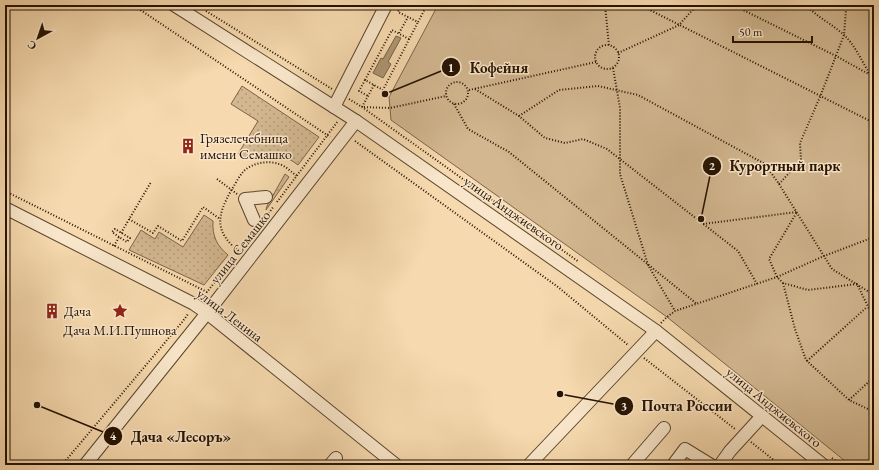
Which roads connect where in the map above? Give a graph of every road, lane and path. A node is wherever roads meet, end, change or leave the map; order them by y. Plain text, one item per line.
1 (133, 5) edge
2 (174, 5) edge
3 (386, 5) edge
4 (401, 5) edge
5 (427, 5) edge
6 (605, 5) edge
7 (640, 5) edge
8 (697, 5) edge
9 (733, 5) edge
10 (806, 5) edge
11 (848, 5) edge
12 (408, 17) junction
13 (418, 22) junction
14 (679, 25) junction
15 (399, 33) junction
16 (844, 35) junction
17 (410, 39) junction
18 (609, 46) junction
19 (618, 53) junction
20 (836, 56) junction
21 (596, 62) junction
22 (613, 68) junction
23 (871, 75) junction
24 (874, 77) edge
25 (365, 80) junction
26 (374, 85) junction
27 (475, 89) junction
28 (469, 90) junction
29 (617, 90) junction
30 (368, 96) junction
31 (446, 96) junction
32 (820, 97) junction
33 (454, 104) junction
34 (339, 110) junction
35 (519, 116) junction
36 (356, 121) junction
37 (874, 124) edge
38 (328, 135) junction
39 (339, 143) junction
40 (620, 159) junction
41 (217, 179) dead end
42 (151, 182) dead end
43 (780, 184) junction
44 (232, 190) dead end
45 (5, 192) edge
46 (266, 197) dead end
47 (5, 208) edge
48 (262, 210) dead end
49 (797, 212) junction
50 (268, 214) junction
51 (130, 218) junction
52 (220, 219) dead end
53 (258, 222) junction
54 (703, 224) junction
55 (121, 233) junction
56 (119, 237) junction
57 (874, 237) edge
58 (114, 246) junction
59 (239, 252) dead end
60 (824, 256) junction
61 (230, 263) dead end
62 (648, 265) junction
63 (777, 277) junction
64 (783, 283) junction
65 (757, 284) junction
66 (857, 284) junction
67 (203, 290) junction
68 (874, 295) edge
69 (194, 304) junction
70 (697, 304) junction
71 (868, 306) junction
72 (675, 311) junction
73 (207, 313) junction
74 (874, 319) edge
75 (656, 331) junction
76 (636, 352) junction
77 (807, 361) junction
78 (874, 377) edge
79 (849, 400) junction
80 (874, 412) edge
81 (762, 416) junction
82 (664, 428) dead end
83 (744, 436) junction
84 (62, 465) edge
85 (85, 465) edge
86 (396, 465) edge
87 (529, 465) edge
88 (632, 465) edge
89 (673, 465) edge
90 (711, 465) edge
91 (720, 465) edge
92 (780, 465) edge
93 (822, 465) edge

1 - 38 path
2 - 34 street, улица Анджиевского
3 - 34 street
4 - 12 path
5 - 13 path
6 - 18 path
7 - 14 path
8 - 14 path
9 - 20 path
10 - 16 path
11 - 16 path
12 - 13 path
12 - 15 path
13 - 17 path
14 - 19 path
14 - 32 path
15 - 17 path
15 - 25 path
16 - 20 path
16 - 23 path
17 - 26 path
18 - 19 path
18 - 21 path
19 - 22 path
20 - 23 path
20 - 32 path
21 - 22 path
21 - 27 path
22 - 29 path
23 - 24 path
25 - 26 path
25 - 30 path
26 - 30 path
27 - 28 path
27 - 35 path
28 - 31 path
28 - 33 path
29 - 35 path
29 - 40 path
29 - 43 path
30 - 31 path
31 - 33 path
32 - 37 path
32 - 43 path
33 - 62 path
34 - 36 street, улица Анджиевского
34 - 38 path
35 - 40 path
36 - 39 street, улица Семашко
36 - 75 street, улица Анджиевского
38 - 39 path
38 - 50 path
39 - 73 street, улица Семашко
39 - 76 path
40 - 54 path
40 - 62 path
41 - 44 path
42 - 51 path
43 - 49 path
45 - 58 path
46 - 53 street
47 - 69 street, улица Ленина
48 - 50 path
49 - 54 path
49 - 60 path
49 - 63 path
50 - 53 path
51 - 52 path
51 - 55 path
53 - 59 path
54 - 65 path
55 - 56 path
55 - 56 path
56 - 58 path
57 - 60 path
58 - 67 path
60 - 63 path
60 - 66 path
61 - 67 path
62 - 70 path
62 - 72 path
63 - 64 path
63 - 65 path
64 - 66 path
64 - 77 path
65 - 70 path
66 - 68 path
66 - 71 path
67 - 69 path
69 - 73 street, улица Ленина
69 - 84 path
70 - 72 path
71 - 74 path
71 - 77 path
72 - 75 path
73 - 85 street, улица Семашко
73 - 86 street, улица Ленина
75 - 76 street
75 - 81 street, улица Анджиевского
76 - 83 path
76 - 87 street
77 - 79 path
78 - 79 path
79 - 80 path
81 - 83 street
81 - 93 street, улица Анджиевского
82 - 88 street
83 - 91 street
83 - 92 path
89 - 90 street

